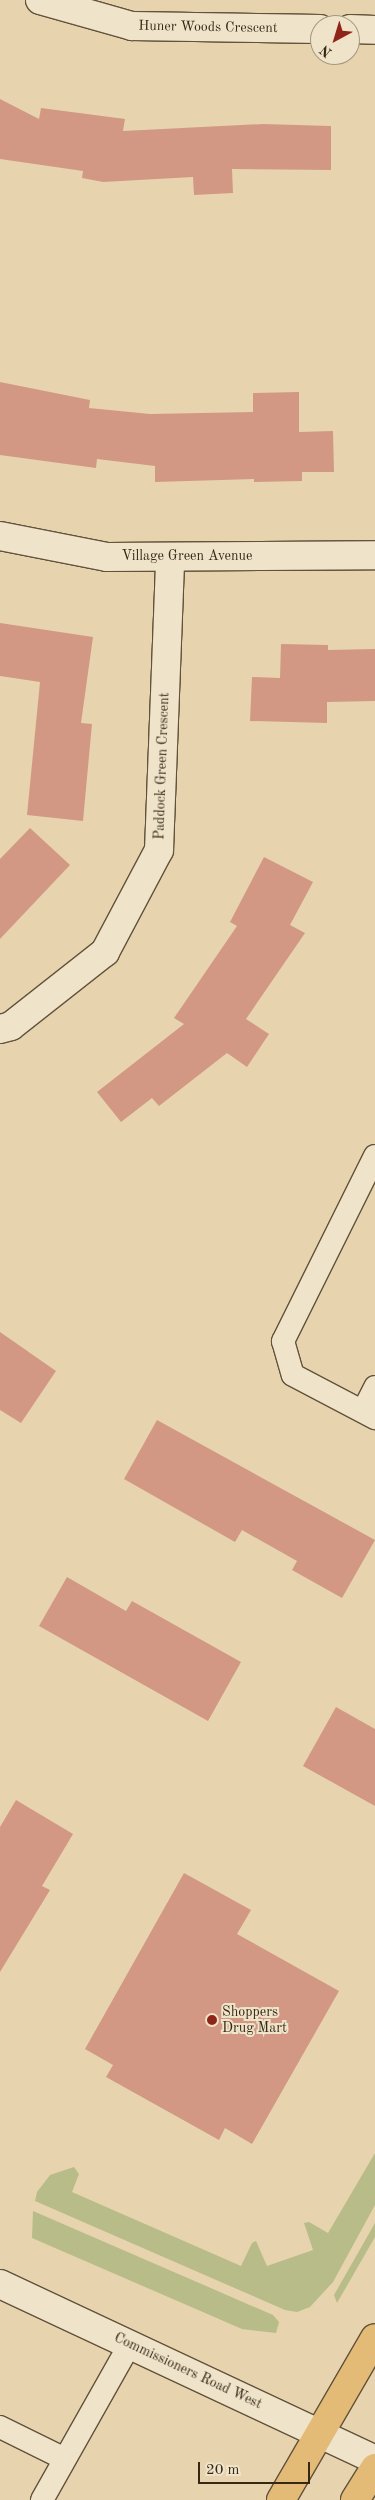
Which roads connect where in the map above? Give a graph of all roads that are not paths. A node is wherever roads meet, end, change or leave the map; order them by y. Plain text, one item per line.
1 (40, 0) edge
2 (310, 29) edge
3 (360, 29) edge
4 (375, 30) edge
5 (0, 536) edge
6 (375, 555) edge
7 (170, 557) junction
8 (0, 1029) edge
9 (375, 1156) edge
10 (375, 1387) edge
11 (369, 1415) edge
12 (0, 2284) edge
13 (375, 2338) edge
14 (130, 2344) junction
15 (0, 2427) edge
16 (320, 2433) junction
17 (65, 2459) junction
18 (375, 2460) edge
19 (375, 2468) edge
20 (49, 2498) edge
21 (281, 2500) edge
22 (355, 2500) edge

1 - 2 street, Huner Woods Crescent
3 - 4 street
5 - 7 street, Village Green Avenue
6 - 7 street, Village Green Avenue
7 - 8 street, Paddock Green Crescent
9 - 11 lane
10 - 11 lane
12 - 14 street, Commissioners Road West
13 - 16 main road
14 - 16 street, Commissioners Road West
14 - 17 lane
15 - 17 lane
16 - 18 street, Commissioners Road West
16 - 21 main road
17 - 20 lane
19 - 22 main road

